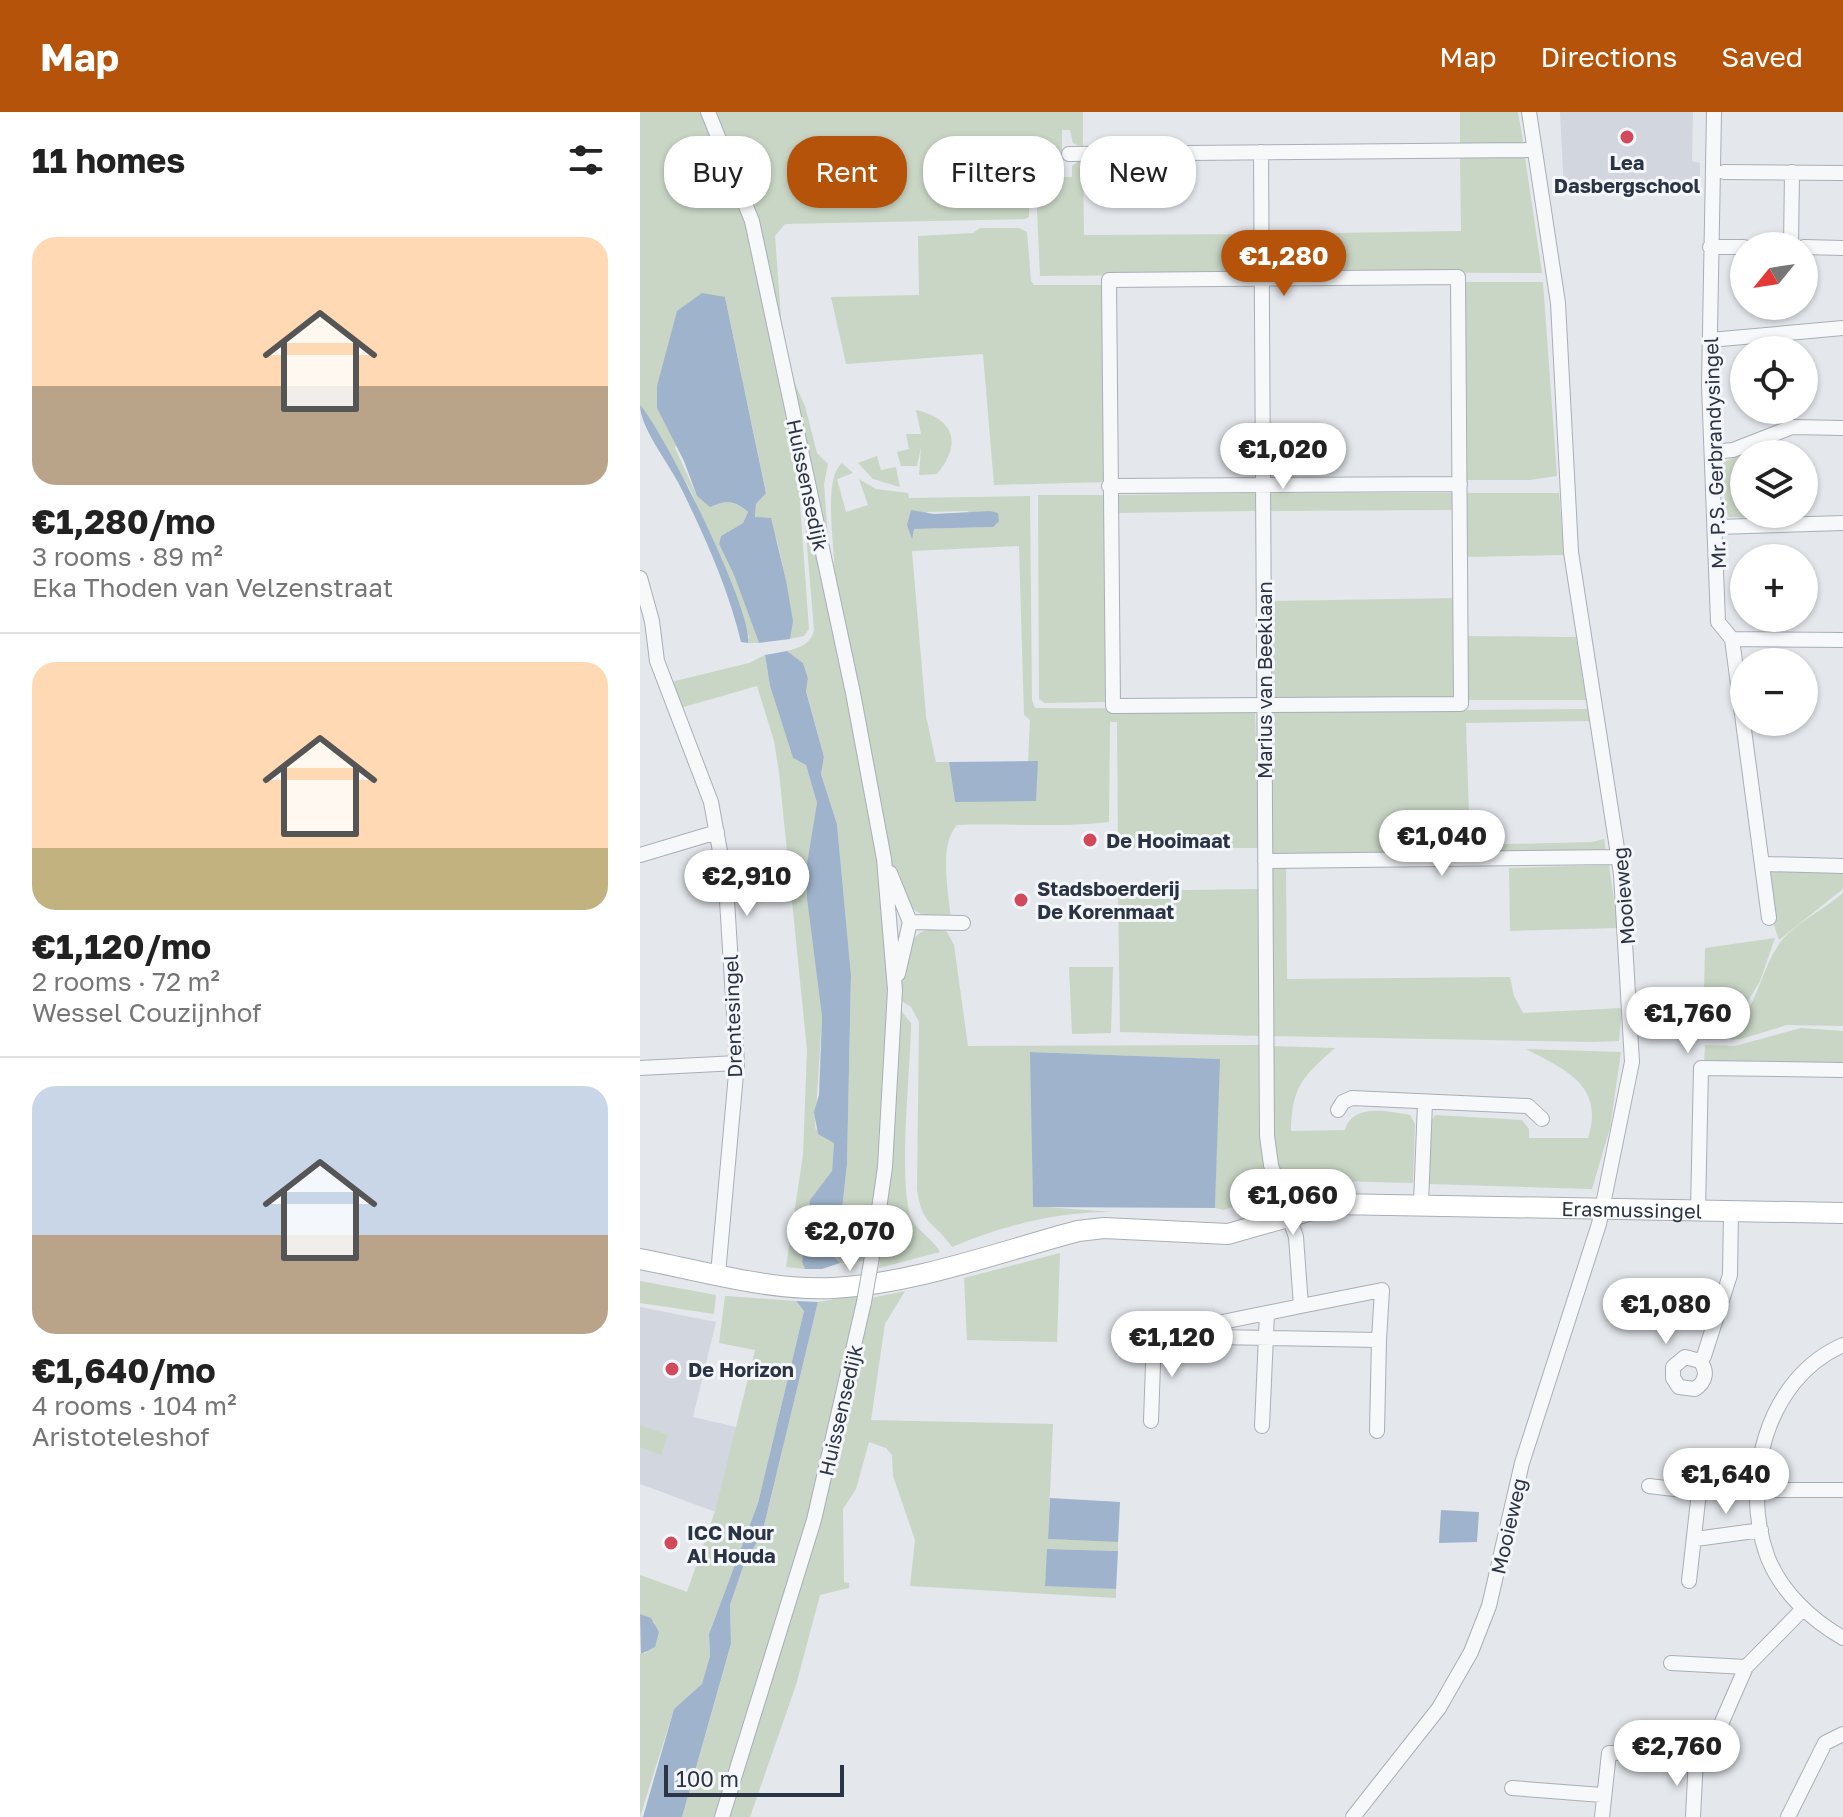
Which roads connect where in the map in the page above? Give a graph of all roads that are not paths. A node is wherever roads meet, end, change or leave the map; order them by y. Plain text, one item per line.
1 (1529, 112) edge
2 (1714, 112) edge
3 (708, 114) edge
4 (1534, 150) junction
5 (1261, 152) junction
6 (1069, 154) dead end
7 (1724, 172) dead end
8 (1792, 172) junction
9 (1843, 173) edge
10 (1791, 232) edge
11 (1710, 247) junction
12 (1730, 247) edge
13 (1818, 247) edge
14 (1843, 248) edge
15 (1261, 266) junction
16 (1843, 328) edge
17 (1710, 340) junction
18 (1843, 428) edge
19 (1712, 452) junction
20 (1460, 484) junction
21 (1263, 485) junction
22 (1109, 486) junction
23 (1843, 523) edge
24 (1717, 527) junction
25 (640, 578) edge
26 (1732, 639) junction
27 (1843, 640) edge
28 (647, 650) edge
29 (1264, 717) junction
30 (717, 832) junction
31 (640, 855) edge
32 (1620, 857) junction
33 (884, 859) junction
34 (1265, 861) junction
35 (1764, 864) junction
36 (1843, 866) edge
37 (1769, 918) dead end
38 (910, 922) junction
39 (963, 923) dead end
40 (895, 990) junction
41 (737, 1063) junction
42 (640, 1068) edge
43 (1843, 1070) edge
44 (1425, 1102) junction
45 (1338, 1110) dead end
46 (1542, 1119) dead end
47 (1421, 1203) junction
48 (1603, 1208) junction
49 (1286, 1210) junction
50 (1698, 1211) junction
51 (1731, 1212) junction
52 (1843, 1213) edge
53 (640, 1259) edge
54 (718, 1274) junction
55 (1301, 1306) junction
56 (1267, 1313) junction
57 (1154, 1336) junction
58 (1266, 1338) junction
59 (1379, 1340) junction
60 (1843, 1345) edge
61 (1700, 1361) dead end
62 (1151, 1421) dead end
63 (1262, 1426) dead end
64 (1377, 1431) dead end
65 (1649, 1486) dead end
66 (1758, 1490) junction
67 (1843, 1490) edge
68 (1761, 1530) junction
69 (1696, 1539) junction
70 (1689, 1581) dead end
71 (1803, 1609) junction
72 (1843, 1638) edge
73 (1671, 1663) dead end
74 (1746, 1667) junction
75 (1843, 1734) edge
76 (1696, 1757) junction
77 (1512, 1788) dead end
78 (1602, 1795) junction
79 (722, 1817) edge
80 (1353, 1817) edge
81 (1602, 1817) edge
82 (1693, 1817) edge
83 (1788, 1817) edge

1 - 4 street, Mooieweg
2 - 11 street, Mr. P.S. Gerbrandysingel
3 - 33 street, Huissensedijk
4 - 5 street
4 - 32 street, Mooieweg
5 - 6 street
5 - 15 street, Marius van Beeklaan
7 - 8 street
8 - 9 street
8 - 10 street
11 - 12 street
11 - 17 street, Mr. P.S. Gerbrandysingel
13 - 14 street
15 - 20 street
15 - 21 street, Marius van Beeklaan
15 - 22 street
16 - 17 street
17 - 19 street, Mr. P.S. Gerbrandysingel
18 - 19 street
19 - 24 street, Mr. P.S. Gerbrandysingel
20 - 21 street
20 - 29 street
21 - 22 street
21 - 29 street, Marius van Beeklaan
22 - 29 street
23 - 24 street
24 - 26 street, Mr. P.S. Gerbrandysingel
25 - 28 street, Drentesingel
26 - 27 street
26 - 35 street, Mr. P.S. Gerbrandysingel
28 - 30 street, Drentesingel
29 - 34 street, Marius van Beeklaan
30 - 31 street
30 - 41 street, Drentesingel
32 - 34 street
32 - 48 street, Mooieweg
33 - 38 street, Huissensedijk
33 - 40 street, Huissensedijk
34 - 49 street, Marius van Beeklaan
35 - 36 street
35 - 37 street, Mr. P.S. Gerbrandysingel
38 - 39 street
38 - 40 street, Huissensedijk
40 - 79 street, Huissensedijk, bridge
41 - 42 street
41 - 54 street, Drentesingel
43 - 50 street
44 - 45 street
44 - 46 street
44 - 47 street
47 - 48 street, Erasmussingel
47 - 49 street, Erasmussingel
48 - 50 street, Erasmussingel
48 - 80 street, Mooieweg
49 - 54 street, Erasmussingel
49 - 55 street, Marius van Beeklaan
50 - 51 street, Erasmussingel
51 - 52 street, Erasmussingel
51 - 61 street
53 - 54 street, Erasmussingel
55 - 56 street
55 - 59 street
56 - 57 street
56 - 58 street
57 - 58 street
57 - 62 street
58 - 59 street
58 - 63 street
59 - 64 street
60 - 66 street
65 - 69 street
66 - 67 street
66 - 68 street
68 - 69 street
68 - 71 street
69 - 70 street
71 - 72 street
71 - 74 street
73 - 74 street
74 - 76 street
75 - 83 street
76 - 78 street
76 - 82 street
77 - 78 street
78 - 81 street

